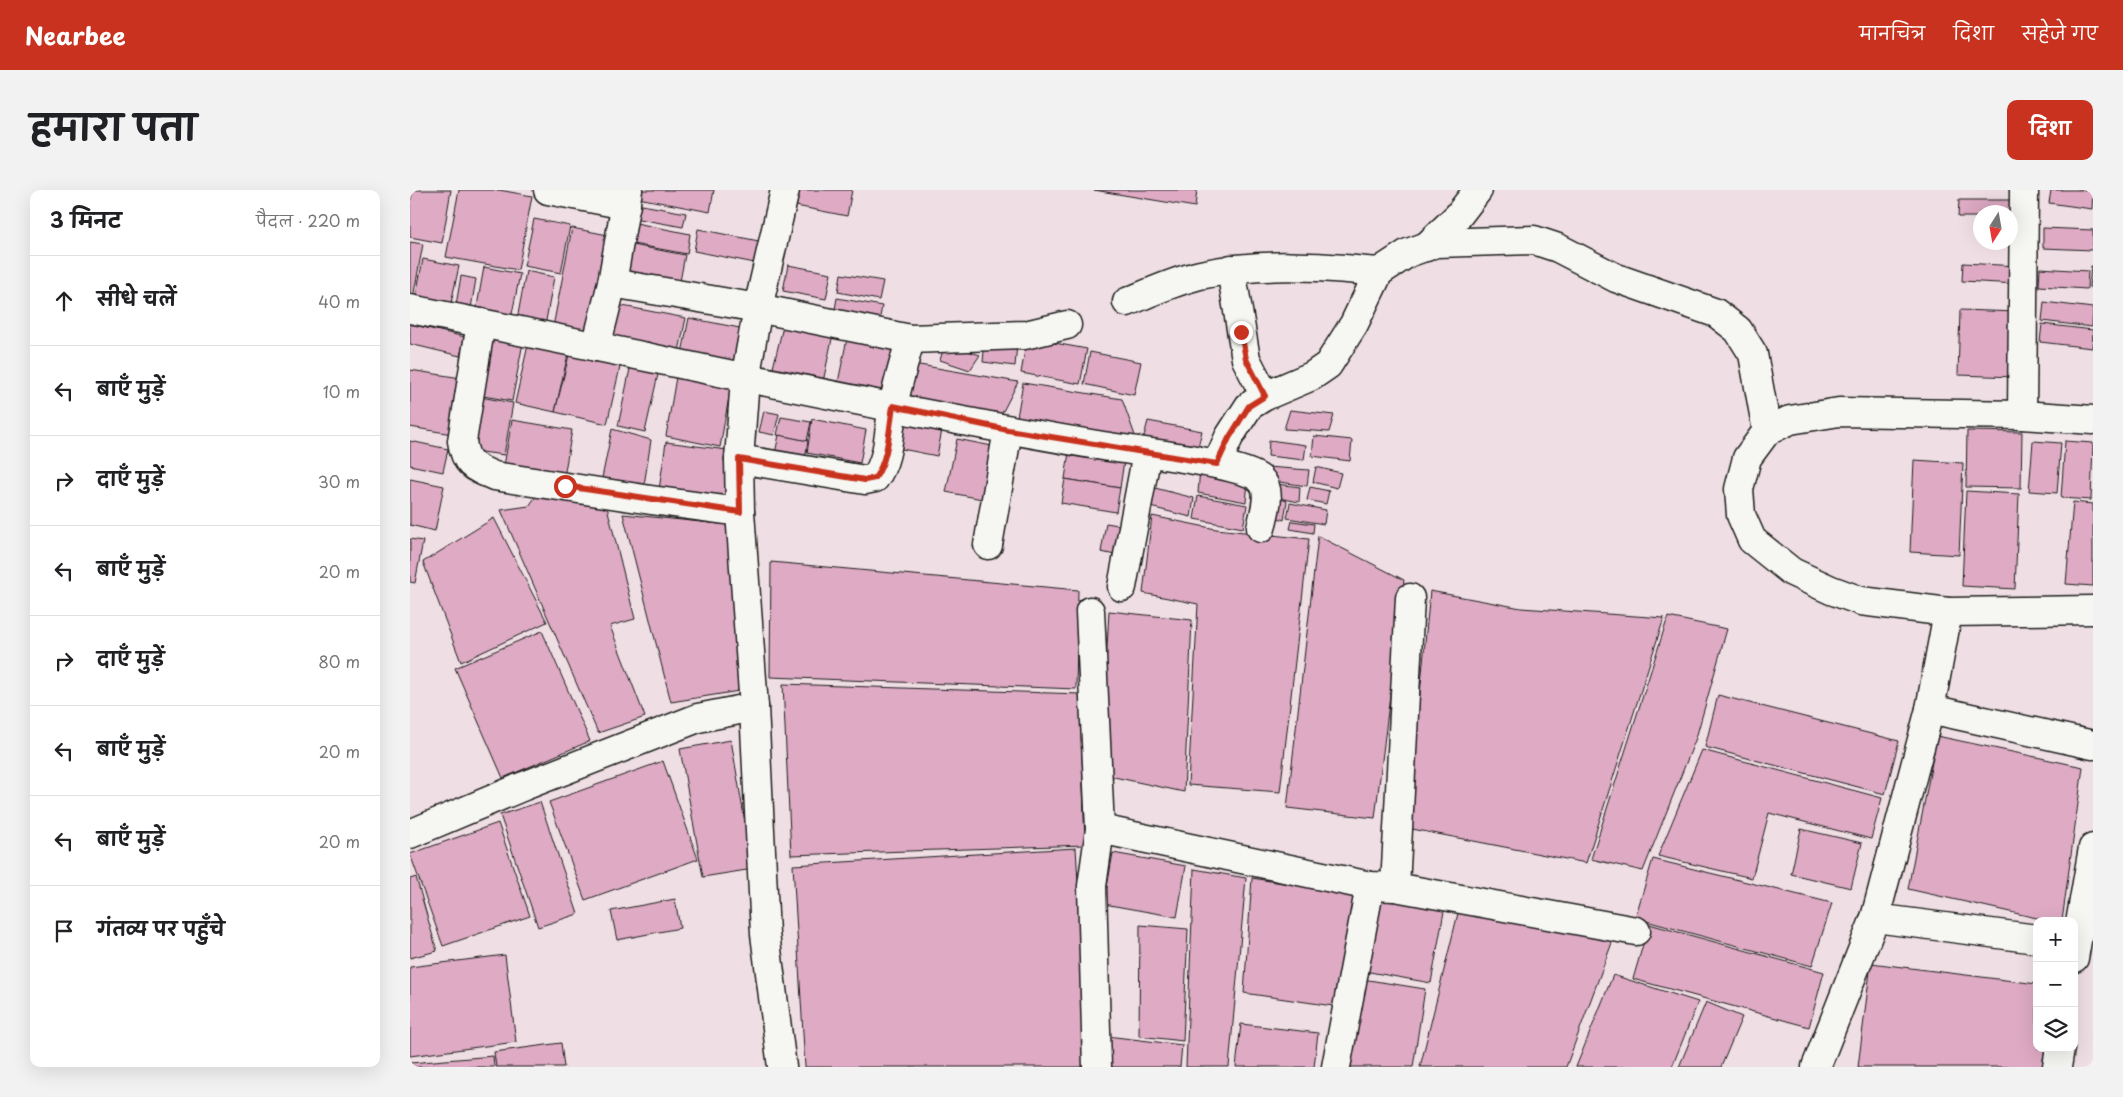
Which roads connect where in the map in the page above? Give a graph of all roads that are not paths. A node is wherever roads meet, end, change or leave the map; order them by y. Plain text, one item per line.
1 (548, 190) edge
2 (785, 190) edge
3 (1478, 190) edge
4 (2024, 190) edge
5 (627, 197) edge
6 (1426, 247) junction
7 (1231, 269) junction
8 (1379, 272) junction
9 (612, 283) junction
10 (1128, 302) dead end
11 (758, 308) junction
12 (410, 309) edge
13 (481, 323) junction
14 (1067, 325) dead end
15 (910, 339) junction
16 (596, 347) junction
17 (745, 379) junction
18 (1257, 401) junction
19 (893, 406) junction
20 (2022, 415) junction
21 (2093, 420) edge
22 (1008, 430) junction
23 (1766, 431) junction
24 (1147, 453) junction
25 (739, 459) junction
26 (1217, 464) junction
27 (740, 512) junction
28 (1260, 528) dead end
29 (988, 544) dead end
30 (1122, 587) dead end
31 (1410, 598) dead end
32 (2093, 610) edge
33 (1090, 611) dead end
34 (1948, 612) junction
35 (754, 707) junction
36 (1930, 709) junction
37 (2093, 745) edge
38 (1100, 829) junction
39 (410, 834) edge
40 (2093, 848) edge
41 (1382, 887) junction
42 (1875, 918) junction
43 (1636, 930) dead end
44 (2078, 932) edge
45 (2033, 938) edge
46 (2059, 1052) edge
47 (782, 1067) edge
48 (1097, 1067) edge
49 (1336, 1067) edge
50 (1816, 1067) edge
51 (2057, 1067) edge

1 - 5 street
2 - 11 street
3 - 6 street
4 - 20 street
5 - 9 street
6 - 8 street
6 - 23 street
7 - 8 street
7 - 10 street
7 - 18 street
8 - 18 street
9 - 11 street
9 - 16 street
11 - 15 street
11 - 17 street
12 - 13 street
13 - 16 street
13 - 27 street
14 - 15 street
15 - 19 street
16 - 17 street
17 - 19 street
17 - 25 street
18 - 26 street
19 - 22 street
19 - 25 street
20 - 21 street
20 - 23 street
22 - 24 street
22 - 29 street
23 - 34 street
24 - 26 street
24 - 30 street
25 - 27 street
26 - 28 street
27 - 35 street
31 - 41 street
32 - 34 street
33 - 38 street
34 - 36 street
35 - 39 street
35 - 47 street
36 - 37 street
36 - 42 street
38 - 41 street
38 - 48 street
40 - 44 street
41 - 43 street
41 - 49 street
42 - 45 street
42 - 50 street
46 - 51 street

